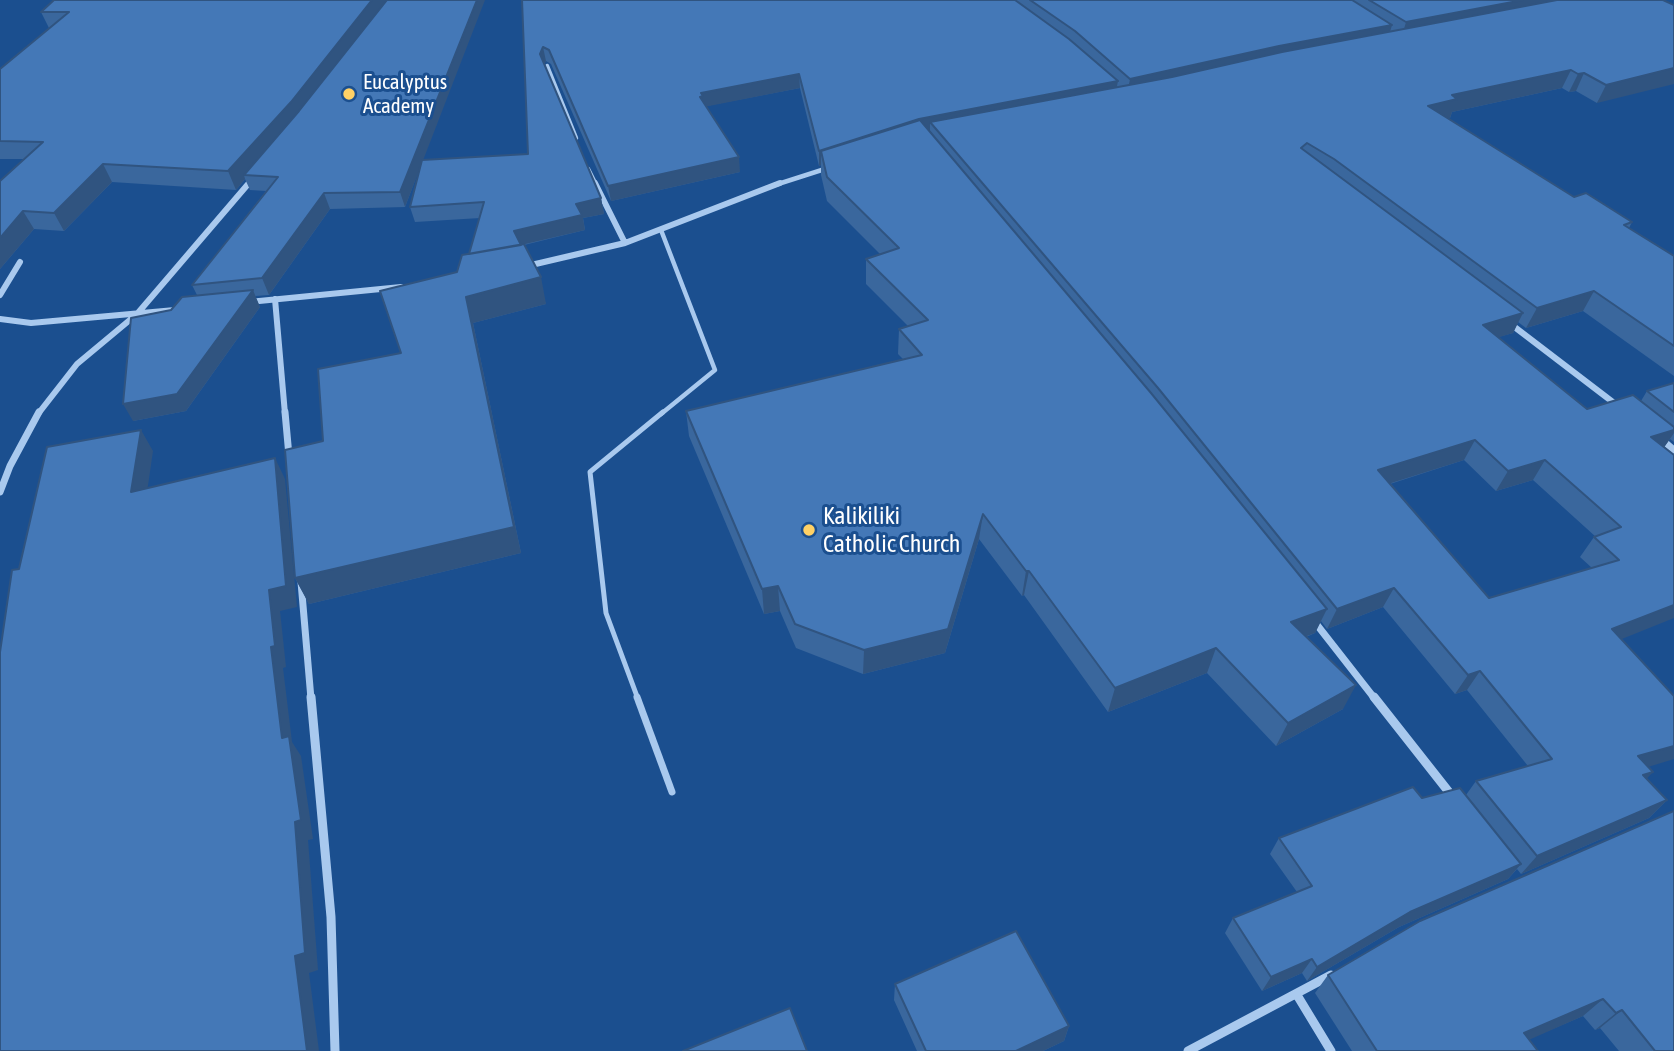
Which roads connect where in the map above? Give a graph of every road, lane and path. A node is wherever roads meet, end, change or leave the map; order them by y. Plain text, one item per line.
1 (547, 66) edge
2 (580, 150) edge
3 (585, 163) edge
4 (830, 167) edge
5 (258, 173) edge
6 (662, 230) junction
7 (625, 243) junction
8 (20, 262) dead end
9 (524, 266) edge
10 (410, 285) edge
11 (0, 295) edge
12 (275, 299) junction
13 (247, 302) edge
14 (178, 310) edge
15 (137, 314) junction
16 (1502, 317) edge
17 (0, 319) edge
18 (1620, 408) edge
19 (1653, 433) edge
20 (1674, 450) edge
21 (290, 464) edge
22 (0, 492) edge
23 (300, 573) edge
24 (1307, 612) edge
25 (672, 792) dead end
26 (1459, 806) edge
27 (1344, 968) edge
28 (1297, 995) junction
29 (335, 1051) edge
30 (1188, 1051) edge
31 (1331, 1051) edge

1 - 2 street
3 - 7 street
4 - 6 street
5 - 15 street
6 - 7 street
6 - 25 lane
7 - 9 street
8 - 11 street
10 - 12 street
12 - 13 street
12 - 21 street
14 - 15 street
15 - 17 street
15 - 22 street
16 - 18 street
19 - 20 street
23 - 29 street
24 - 26 street
27 - 28 street
28 - 30 street
28 - 31 street

